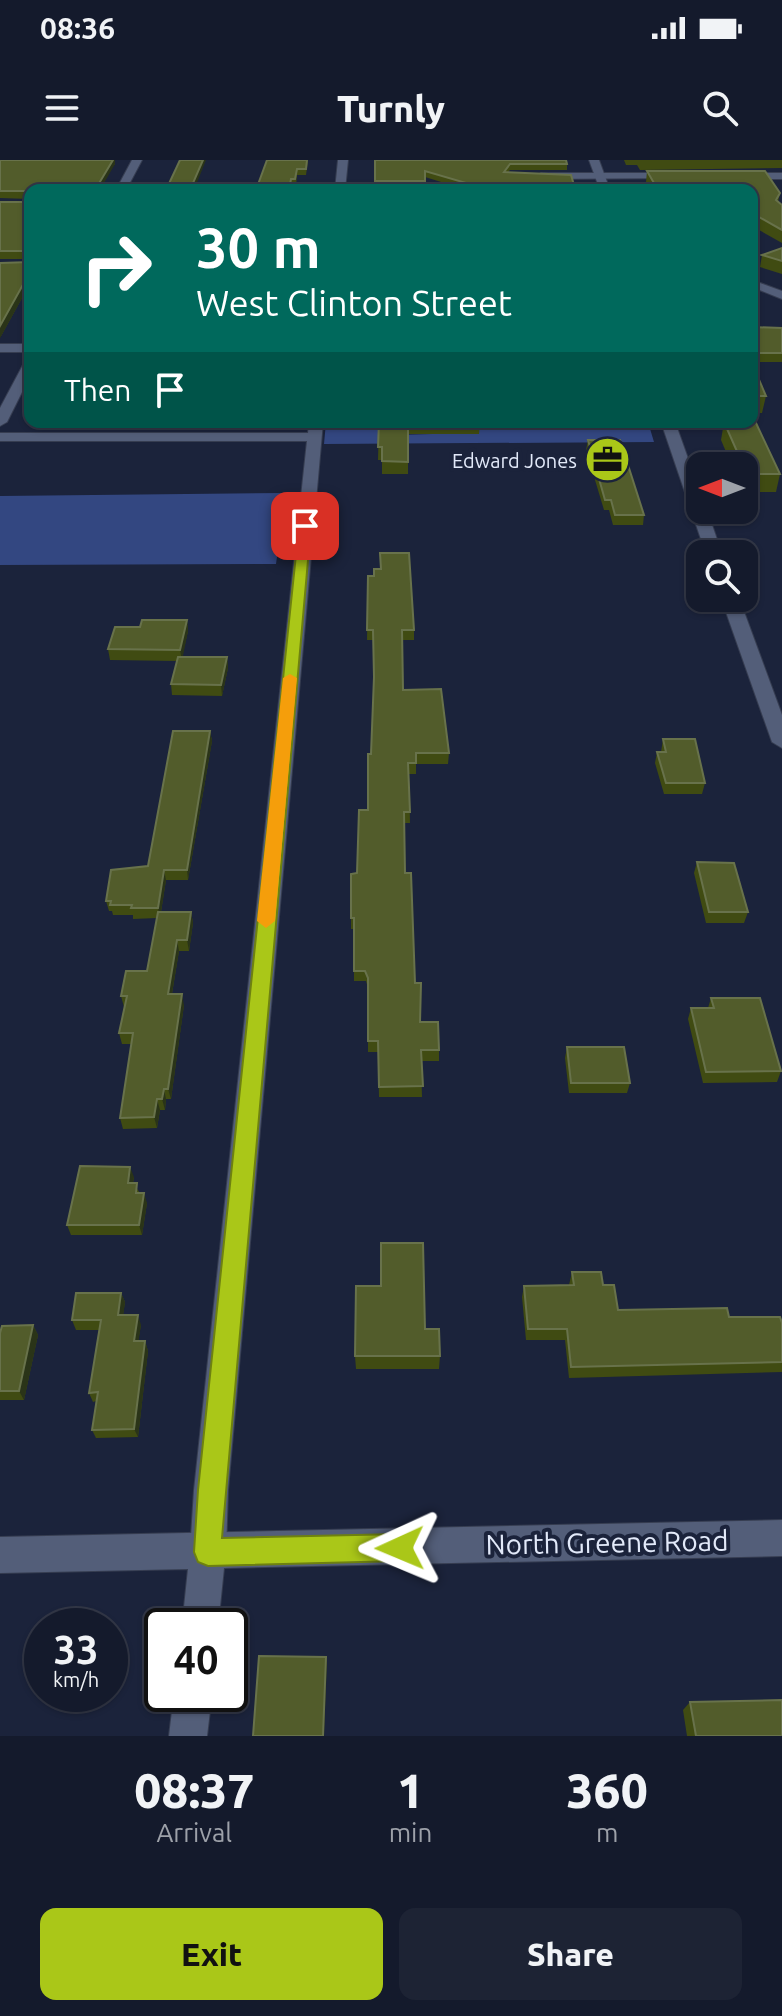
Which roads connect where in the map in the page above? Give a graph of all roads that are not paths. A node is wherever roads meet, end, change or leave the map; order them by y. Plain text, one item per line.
1 (137, 160) edge
2 (343, 160) edge
3 (594, 160) edge
4 (523, 176) edge
5 (601, 176) junction
6 (695, 176) edge
7 (725, 176) edge
8 (782, 176) edge
9 (124, 184) edge
10 (341, 184) edge
11 (603, 184) edge
12 (758, 285) edge
13 (782, 295) edge
14 (0, 348) edge
15 (24, 348) edge
16 (24, 375) edge
17 (0, 422) edge
18 (670, 428) edge
19 (315, 430) edge
20 (0, 437) edge
21 (709, 540) edge
22 (735, 612) edge
23 (782, 742) edge
24 (782, 1538) edge
25 (208, 1552) junction
26 (0, 1555) edge
27 (202, 1608) edge
28 (191, 1712) edge
29 (188, 1736) edge

1 - 9 street
2 - 10 street
3 - 5 street
4 - 5 street
5 - 6 street
5 - 11 street
7 - 8 street
12 - 13 street
14 - 15 street
16 - 17 street
18 - 21 street
19 - 20 street
19 - 25 street
22 - 23 street
24 - 25 street, North Greene Road
25 - 26 street, North Greene Road
25 - 27 street
28 - 29 street

